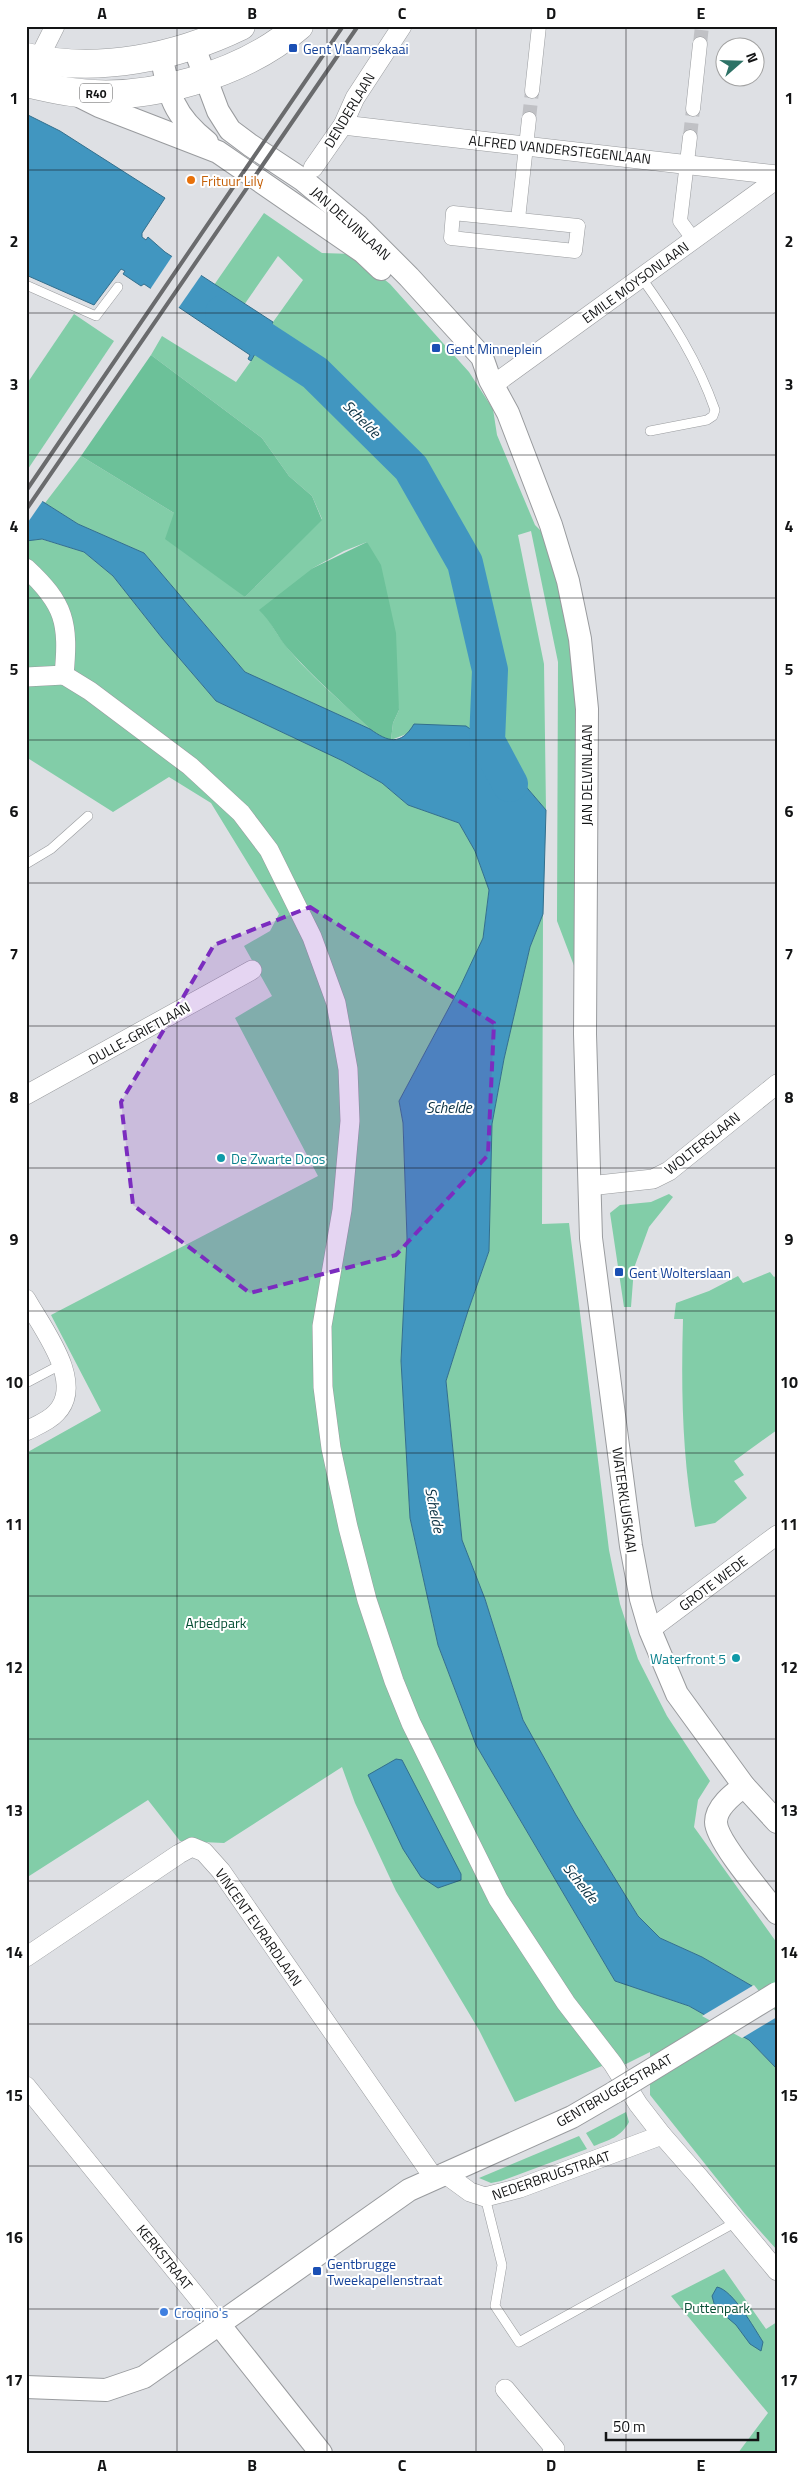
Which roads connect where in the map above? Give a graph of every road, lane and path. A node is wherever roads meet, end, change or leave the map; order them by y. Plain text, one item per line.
1 (55, 26) edge
2 (242, 26) edge
3 (299, 26) edge
4 (402, 26) edge
5 (539, 26) edge
6 (700, 44) tunnel mouth
7 (194, 47) junction
8 (161, 54) junction
9 (30, 67) edge
10 (204, 77) junction
11 (167, 87) junction
12 (532, 91) tunnel mouth
13 (72, 92) junction
14 (693, 109) tunnel mouth
15 (529, 119) tunnel mouth
16 (343, 125) junction
17 (690, 137) tunnel mouth
18 (526, 145) junction
19 (229, 160) junction
20 (687, 163) junction
21 (312, 168) dead end
22 (777, 177) edge
23 (518, 220) junction
24 (694, 240) junction
25 (641, 277) junction
26 (26, 285) edge
27 (118, 287) dead end
28 (491, 383) junction
29 (650, 431) dead end
30 (26, 568) edge
31 (64, 675) junction
32 (26, 677) edge
33 (88, 816) dead end
34 (26, 864) edge
35 (252, 970) dead end
36 (777, 1084) edge
37 (26, 1095) edge
38 (589, 1186) junction
39 (26, 1299) edge
40 (62, 1364) junction
41 (26, 1383) edge
42 (26, 1431) edge
43 (777, 1536) edge
44 (650, 1630) junction
45 (744, 1786) junction
46 (777, 1822) edge
47 (777, 1913) edge
48 (26, 1957) edge
49 (777, 1993) edge
50 (26, 2086) edge
51 (662, 2135) junction
52 (439, 2176) junction
53 (485, 2197) junction
54 (736, 2222) junction
55 (777, 2271) edge
56 (218, 2323) junction
57 (26, 2387) edge
58 (505, 2389) dead end
59 (321, 2453) edge
60 (552, 2453) edge

1 - 9 street
2 - 7 main road, R40
3 - 10 main road, R40
4 - 16 street, DENDERLAAN
5 - 12 street
6 - 14 street
7 - 8 main road, R40
7 - 10 street, JAN DELVINLAAN
8 - 9 main road, R40
8 - 11 street, JAN DELVINLAAN
9 - 13 main road, R40
10 - 11 main road, R40
10 - 28 street, JAN DELVINLAAN
11 - 13 main road, R40
11 - 19 street, JAN DELVINLAAN
13 - 19 street, JAN DELVINLAAN
15 - 18 street
16 - 18 street, ALFRED VANDERSTEGENLAAN
16 - 21 street, DENDERLAAN
17 - 20 street
18 - 20 street, ALFRED VANDERSTEGENLAAN
18 - 23 street
19 - 28 street, JAN DELVINLAAN
20 - 22 street, ALFRED VANDERSTEGENLAAN
20 - 24 street
22 - 24 street, EMILE MOYSONLAAN
23 - 23 street
24 - 25 street, EMILE MOYSONLAAN
25 - 28 street, EMILE MOYSONLAAN
25 - 29 lane
26 - 27 lane
28 - 38 street, JAN DELVINLAAN
30 - 31 street
31 - 32 street
31 - 51 street
33 - 34 lane
35 - 37 street, DULLE-GRIETLAAN
36 - 38 street, WOLTERSLAAN
38 - 44 street, WATERKLUISKAAI
39 - 40 street
40 - 41 lane
40 - 42 street
43 - 44 street, GROTE WEDE
44 - 45 street, WATERKLUISKAAI
45 - 46 street, WATERKLUISKAAI
45 - 47 street
48 - 52 street, VINCENT EVRARDLAAN
49 - 52 street, GENTBRUGGESTRAAT, bridge
50 - 56 street, KERKSTRAAT
51 - 53 street, NEDERBRUGSTRAAT
51 - 54 street
52 - 53 street, NEDERBRUGSTRAAT
52 - 56 street, GENTBRUGGESTRAAT
53 - 54 lane
54 - 55 street
56 - 57 street, GENTBRUGGESTRAAT
56 - 59 street, KERKSTRAAT
58 - 60 street

